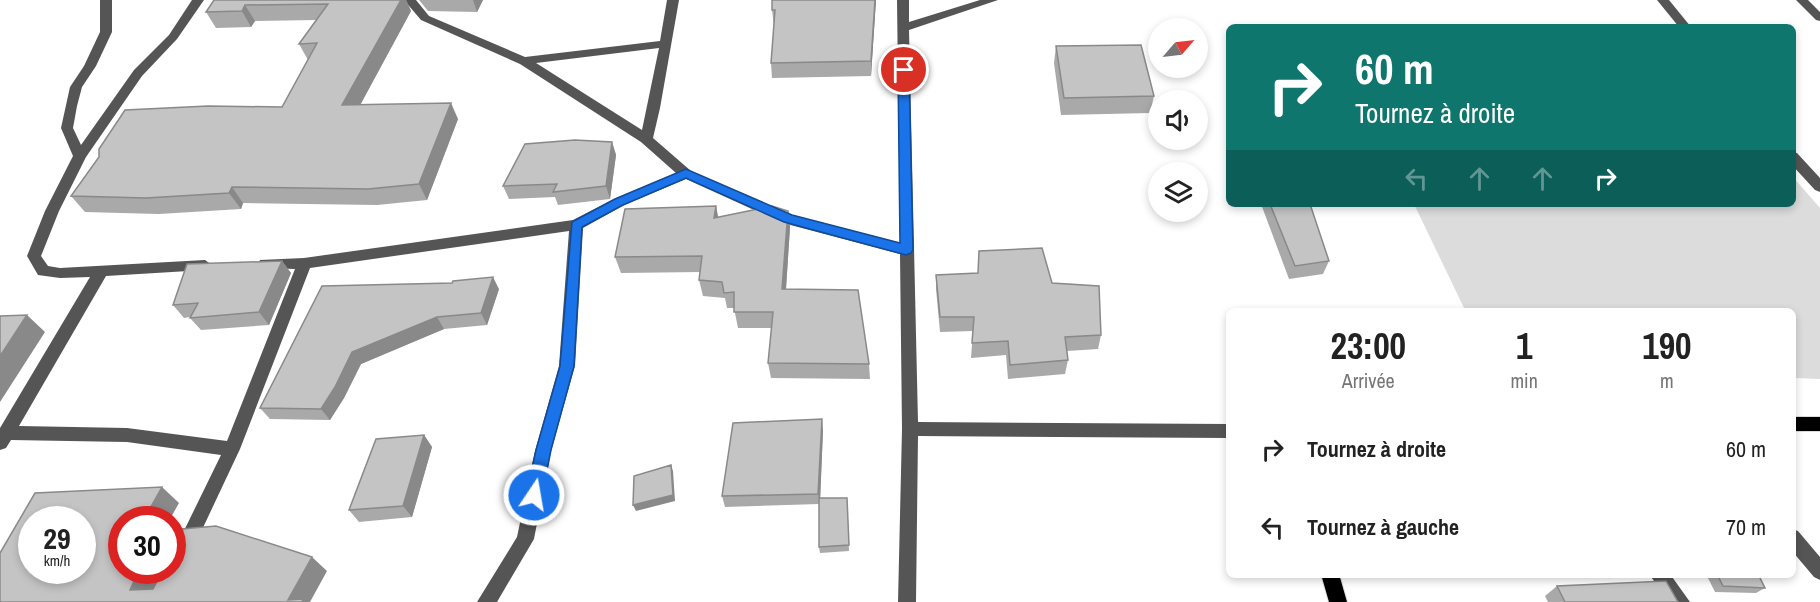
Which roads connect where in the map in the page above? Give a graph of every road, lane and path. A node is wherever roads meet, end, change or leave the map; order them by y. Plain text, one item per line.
1 (106, 0) edge
2 (198, 0) edge
3 (410, 0) edge
4 (673, 0) edge
5 (903, 0) edge
6 (992, 0) edge
7 (1663, 0) edge
8 (1802, 0) edge
9 (1820, 18) edge
10 (1683, 24) edge
11 (903, 28) junction
12 (664, 44) junction
13 (524, 61) junction
14 (646, 139) junction
15 (80, 156) junction
16 (1796, 160) edge
17 (686, 174) junction
18 (1820, 187) edge
19 (576, 225) junction
20 (906, 250) junction
21 (304, 263) junction
22 (225, 264) edge
23 (247, 264) edge
24 (102, 270) junction
25 (1796, 424) edge
26 (1820, 424) edge
27 (910, 429) junction
28 (1226, 431) edge
29 (4, 438) edge
30 (232, 449) junction
31 (1796, 542) edge
32 (186, 546) edge
33 (1820, 572) edge
34 (1331, 578) edge
35 (1661, 578) edge
36 (486, 602) edge
37 (907, 602) edge
38 (1338, 602) edge
39 (1682, 602) edge

1 - 15 street
2 - 15 street
3 - 13 street
4 - 12 street
5 - 11 street
6 - 11 street
7 - 10 street
8 - 9 street
11 - 20 street
12 - 13 street
12 - 14 street
13 - 14 street
14 - 17 street
15 - 24 street
16 - 18 street
17 - 19 street
17 - 20 street
19 - 21 street
19 - 36 street
20 - 27 street
21 - 23 street
21 - 30 street
22 - 24 street
24 - 29 street
25 - 26 main road
27 - 28 street
27 - 37 street
29 - 30 street
30 - 32 street
31 - 33 street
34 - 38 main road
35 - 39 street

